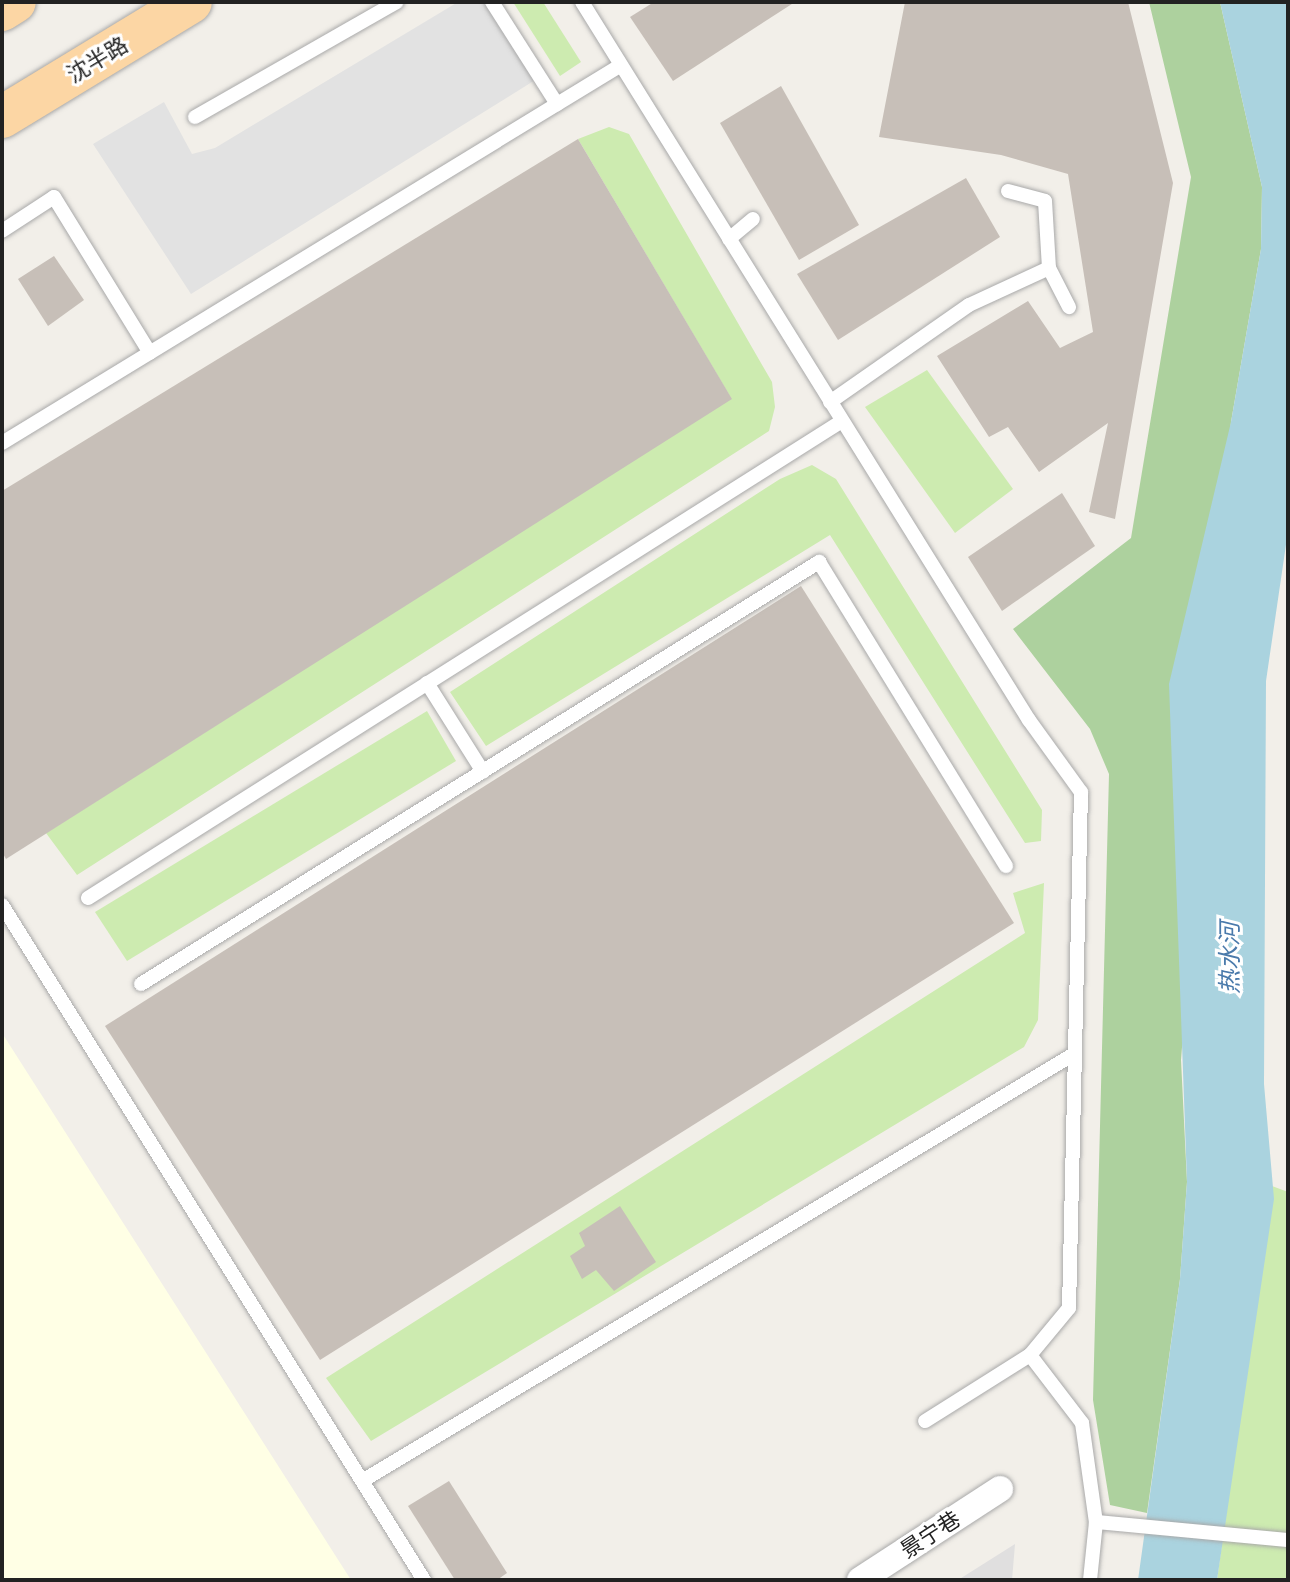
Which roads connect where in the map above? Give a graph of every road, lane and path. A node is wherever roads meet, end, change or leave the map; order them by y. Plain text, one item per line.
1 (15, 2) edge
2 (191, 2) edge
3 (397, 2) edge
4 (492, 2) edge
5 (582, 2) edge
6 (2, 10) edge
7 (621, 65) junction
8 (557, 104) junction
9 (2, 117) edge
10 (195, 117) dead end
11 (1008, 191) dead end
12 (753, 219) dead end
13 (2, 231) edge
14 (729, 239) junction
15 (1049, 268) junction
16 (1069, 307) dead end
17 (150, 353) junction
18 (830, 402) junction
19 (842, 421) junction
20 (2, 443) edge
21 (427, 683) junction
22 (483, 772) junction
23 (1006, 866) dead end
24 (88, 898) dead end
25 (2, 905) edge
26 (141, 984) dead end
27 (1074, 1054) junction
28 (1030, 1355) junction
29 (925, 1421) dead end
30 (362, 1481) junction
31 (1000, 1489) dead end
32 (1096, 1522) junction
33 (1288, 1540) edge
34 (424, 1580) edge
35 (860, 1580) edge
36 (1090, 1580) edge

1 - 6 main road
2 - 9 main road, 沈半路
3 - 10 lane
4 - 8 lane
5 - 7 lane
7 - 8 lane
7 - 14 lane
8 - 17 lane
11 - 15 lane
12 - 14 lane
13 - 17 lane
14 - 18 lane
15 - 16 lane
15 - 18 lane
17 - 20 lane
18 - 19 lane
19 - 21 lane
19 - 27 lane
21 - 22 lane
21 - 24 lane
22 - 23 lane
22 - 26 lane
25 - 30 lane
27 - 28 lane
27 - 30 lane
28 - 29 lane
28 - 32 lane
30 - 34 lane
31 - 35 street, 景宁巷
32 - 33 lane
32 - 36 lane

